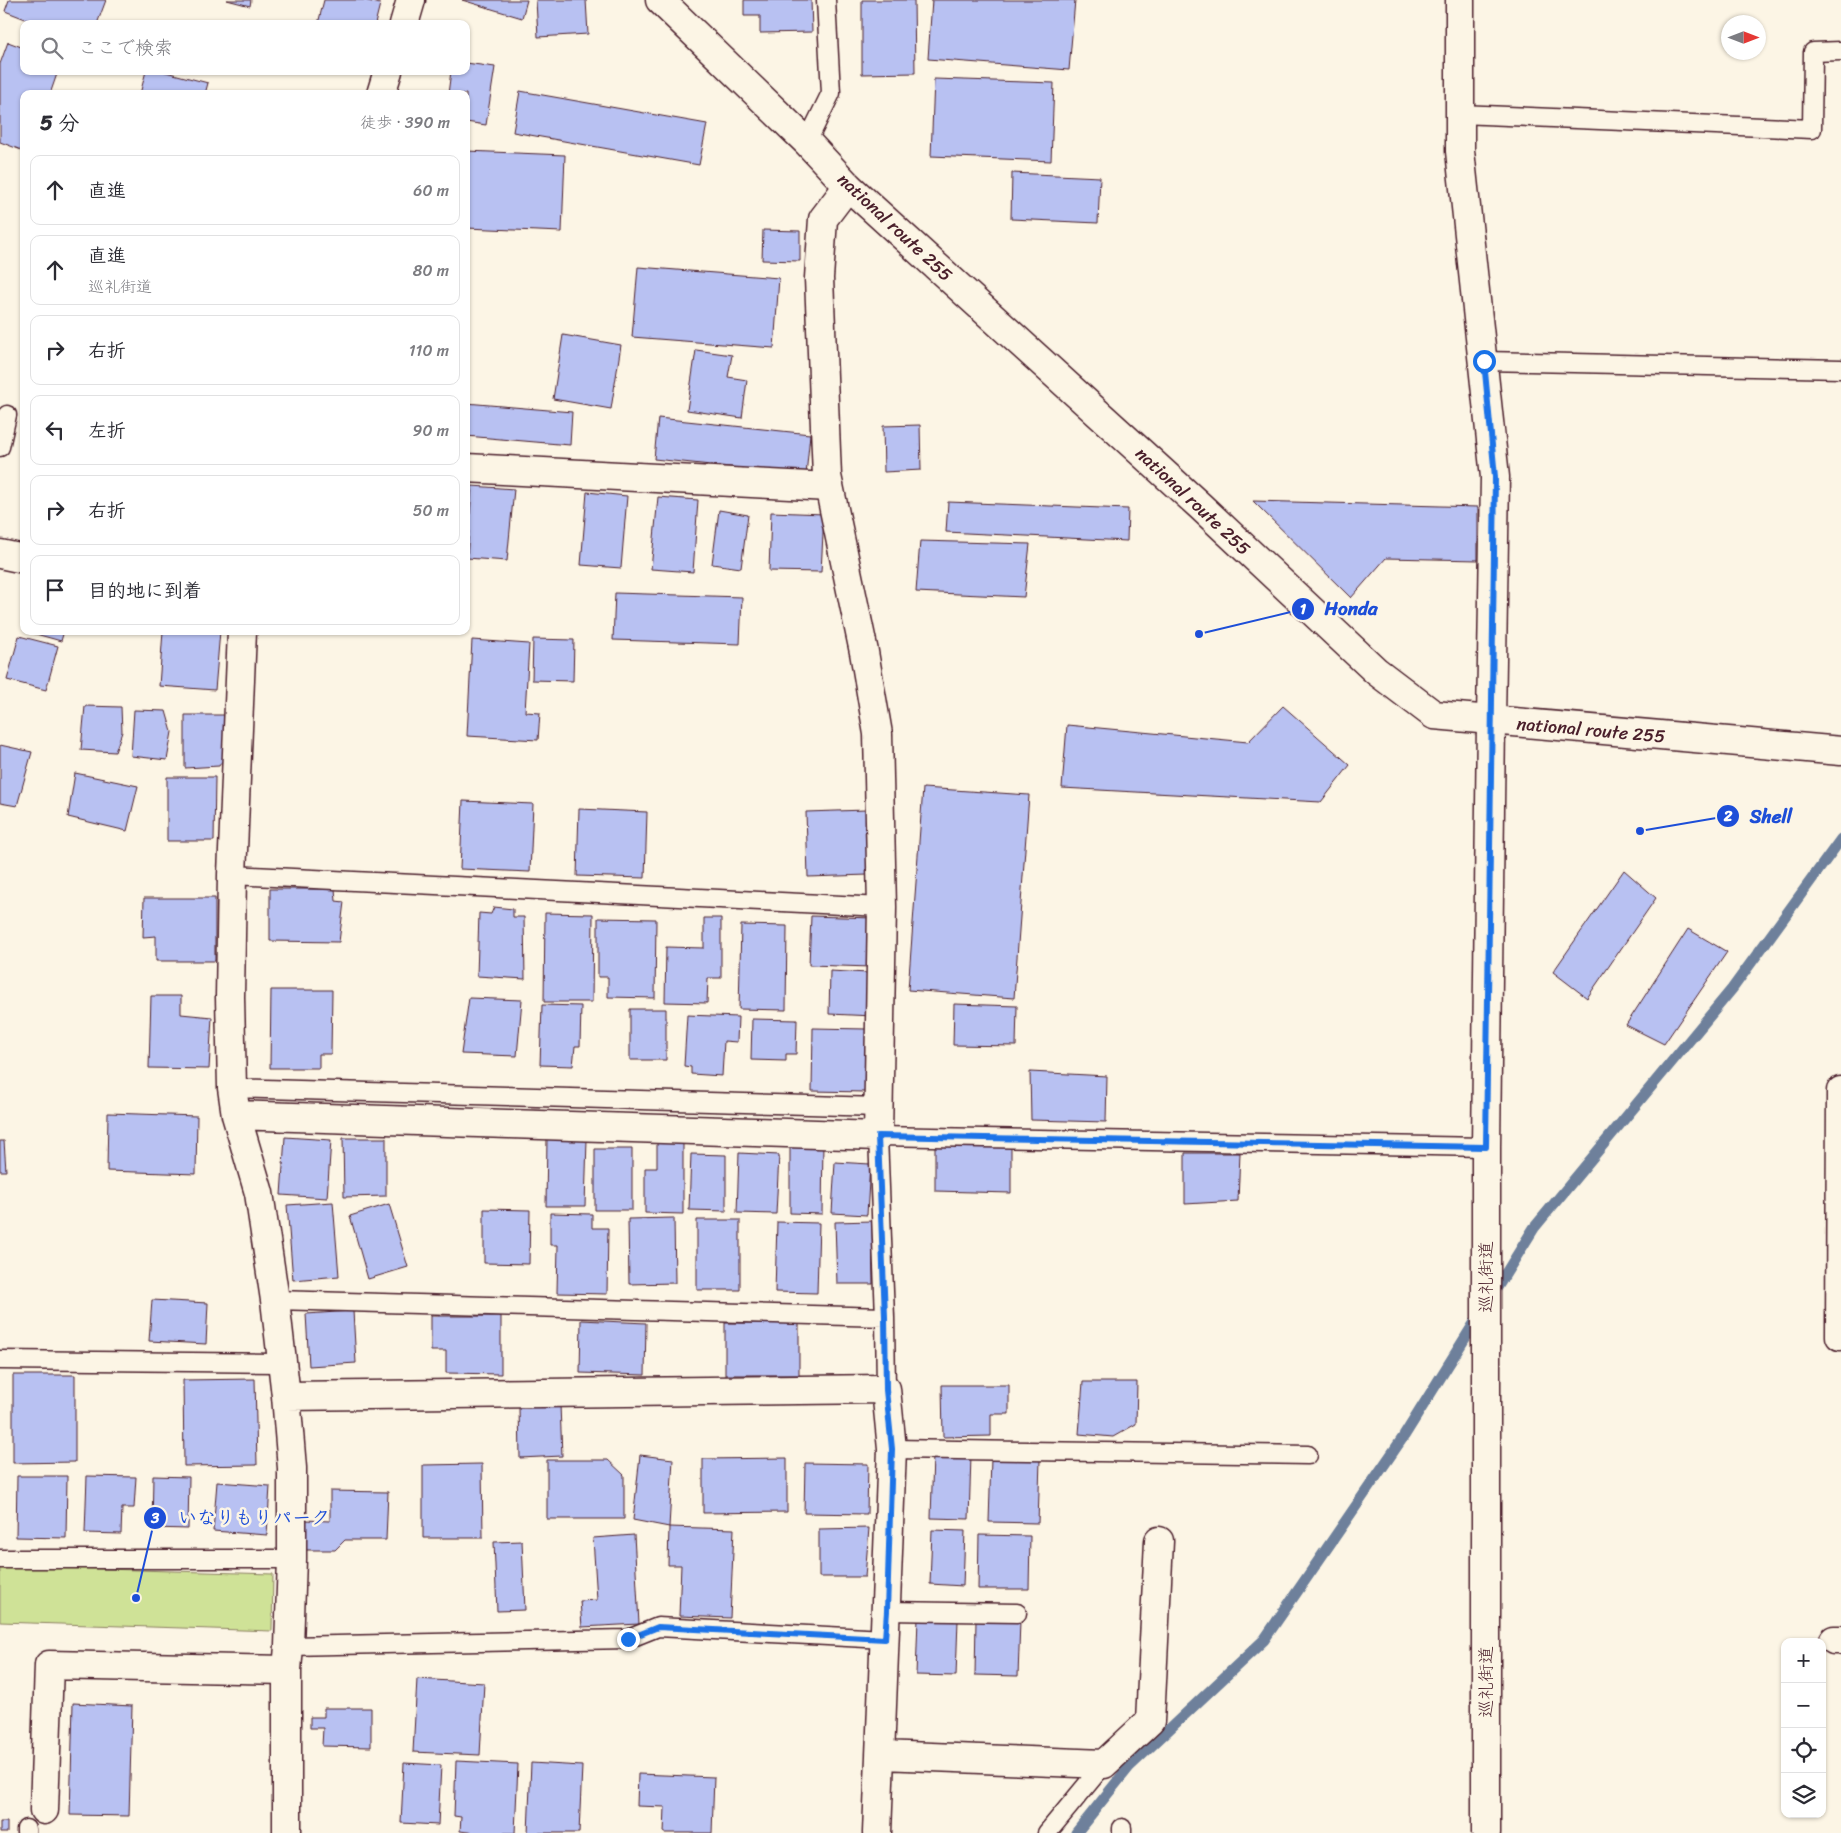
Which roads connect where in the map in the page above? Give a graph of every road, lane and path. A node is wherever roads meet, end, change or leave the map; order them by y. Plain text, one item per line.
1 (412, 0) edge
2 (660, 0) edge
3 (826, 0) edge
4 (1460, 0) edge
5 (405, 20) edge
6 (1841, 51) edge
7 (387, 75) edge
8 (382, 90) edge
9 (1460, 114) junction
10 (807, 142) junction
11 (848, 186) junction
12 (1484, 361) junction
13 (1841, 369) edge
14 (7, 415) dead end
15 (0, 447) edge
16 (470, 468) edge
17 (829, 487) junction
18 (0, 554) edge
19 (20, 558) edge
20 (242, 635) edge
21 (1491, 721) junction
22 (1841, 751) edge
23 (232, 875) junction
24 (882, 907) junction
25 (232, 1088) junction
26 (1841, 1091) edge
27 (879, 1107) junction
28 (236, 1115) junction
29 (878, 1136) junction
30 (1486, 1147) junction
31 (275, 1300) junction
32 (885, 1317) junction
33 (1840, 1336) edge
34 (0, 1360) edge
35 (283, 1363) junction
36 (886, 1390) junction
37 (286, 1396) junction
38 (892, 1449) junction
39 (1308, 1456) dead end
40 (1159, 1541) dead end
41 (0, 1559) edge
42 (292, 1559) junction
43 (887, 1611) junction
44 (1018, 1613) dead end
45 (885, 1639) junction
46 (288, 1658) junction
47 (882, 1755) junction
48 (1104, 1764) junction
49 (32, 1824) edge
50 (287, 1833) edge
51 (877, 1833) edge
52 (1047, 1833) edge
53 (1486, 1833) edge

1 - 5 main road
2 - 10 main road, national route 255
3 - 10 lane
4 - 9 main road, 巡礼街道
6 - 9 lane
7 - 8 main road
9 - 12 main road, 巡礼街道
10 - 11 main road, national route 255
11 - 17 main road
11 - 21 main road, national route 255
12 - 13 lane
12 - 21 main road, 巡礼街道
14 - 15 lane
16 - 17 main road
17 - 24 main road
18 - 19 main road
20 - 23 main road
21 - 22 main road, national route 255
21 - 30 main road, 巡礼街道
23 - 24 lane
23 - 25 main road
24 - 27 main road
25 - 27 lane
25 - 28 main road
26 - 33 main road
27 - 29 main road
28 - 29 main road
28 - 31 main road
29 - 30 lane
29 - 32 lane
30 - 53 main road, 巡礼街道
31 - 32 lane
31 - 35 main road
32 - 36 lane
34 - 35 lane
35 - 37 main road
36 - 37 main road
36 - 38 main road
37 - 42 main road
38 - 39 lane
38 - 43 main road
40 - 48 main road
41 - 42 lane
42 - 46 main road
43 - 44 lane
43 - 45 main road
45 - 46 lane
45 - 47 main road
46 - 49 main road
46 - 50 main road
47 - 48 main road
47 - 51 main road
48 - 52 lane

